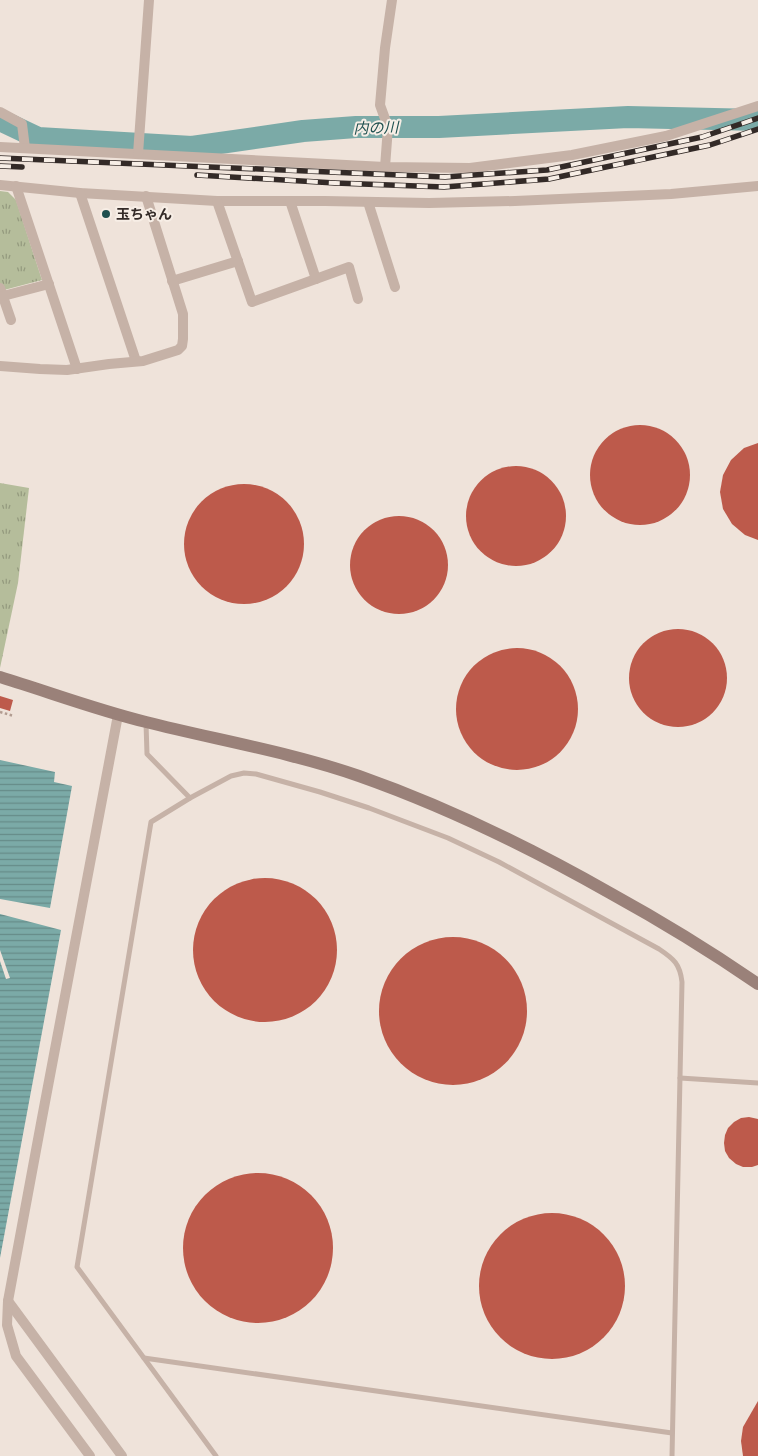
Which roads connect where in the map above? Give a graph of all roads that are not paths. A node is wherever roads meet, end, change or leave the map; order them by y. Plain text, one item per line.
1 (150, 0) edge
2 (392, 0) edge
3 (758, 106) edge
4 (0, 112) edge
5 (0, 147) edge
6 (25, 148) junction
7 (138, 154) junction
8 (385, 167) junction
9 (0, 185) edge
10 (16, 186) junction
11 (758, 186) edge
12 (80, 193) junction
13 (146, 196) junction
14 (218, 200) junction
15 (290, 201) junction
16 (368, 202) junction
17 (238, 261) junction
18 (316, 279) junction
19 (172, 281) junction
20 (49, 284) junction
21 (395, 287) dead end
22 (1, 292) edge
23 (358, 298) dead end
24 (11, 320) dead end
25 (136, 361) junction
26 (0, 366) edge
27 (77, 369) junction
28 (0, 677) edge
29 (118, 715) junction
30 (146, 722) junction
31 (190, 798) junction
32 (758, 984) edge
33 (680, 1078) junction
34 (758, 1083) edge
35 (8, 1301) junction
36 (144, 1358) junction
37 (672, 1433) junction
38 (90, 1456) edge
39 (122, 1456) edge
40 (216, 1456) edge
41 (672, 1456) edge

1 - 7 street
2 - 8 street
3 - 8 street
4 - 6 street
5 - 6 street
6 - 7 street
7 - 8 street
9 - 10 street
10 - 12 street
10 - 20 street
11 - 16 street
12 - 13 street
12 - 25 street
13 - 14 street
13 - 19 street
14 - 15 street
14 - 17 street
15 - 16 street
15 - 18 street
16 - 21 street
17 - 18 street
17 - 19 street
18 - 23 street
19 - 25 street
20 - 22 street
20 - 27 street
22 - 24 street
25 - 27 street
26 - 27 street
28 - 29 street
29 - 30 street
29 - 35 street
30 - 31 lane
30 - 32 street
31 - 33 lane
31 - 36 lane
33 - 34 lane
33 - 37 lane
35 - 38 street
35 - 39 street
36 - 37 lane
36 - 40 lane
37 - 41 lane

